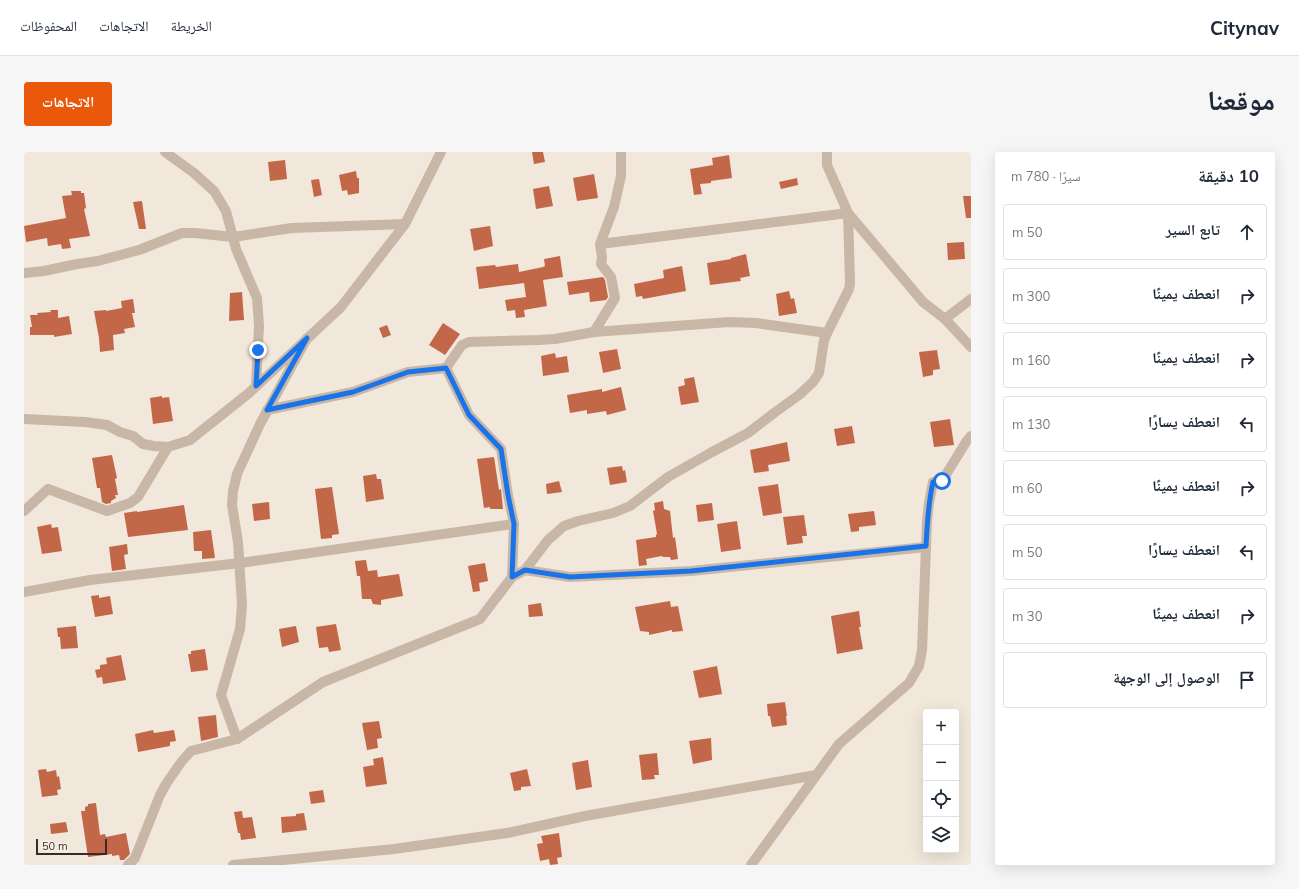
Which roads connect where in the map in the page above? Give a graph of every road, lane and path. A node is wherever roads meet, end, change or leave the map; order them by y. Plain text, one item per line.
1 (165, 152) edge
2 (442, 152) edge
3 (621, 152) edge
4 (827, 152) edge
5 (848, 213) junction
6 (405, 224) junction
7 (233, 237) junction
8 (600, 244) junction
9 (24, 273) edge
10 (971, 299) edge
11 (945, 319) junction
12 (594, 332) junction
13 (827, 333) junction
14 (307, 338) junction
15 (971, 347) edge
16 (446, 368) junction
17 (256, 386) junction
18 (267, 410) junction
19 (24, 420) edge
20 (971, 436) edge
21 (168, 447) junction
22 (24, 511) edge
23 (514, 524) junction
24 (926, 546) junction
25 (240, 563) junction
26 (525, 570) junction
27 (512, 577) junction
28 (24, 592) edge
29 (237, 739) junction
30 (816, 775) junction
31 (128, 865) edge
32 (233, 865) edge
33 (751, 865) edge

1 - 7 street
2 - 6 street
3 - 8 street
4 - 5 street
5 - 8 street
5 - 11 street
5 - 13 street
6 - 7 street
6 - 14 street
7 - 9 street
7 - 17 street
8 - 12 street
10 - 11 street
11 - 15 street
12 - 13 street
12 - 16 street
13 - 26 street
14 - 17 street
14 - 18 street
16 - 18 street
16 - 23 street
17 - 21 street
18 - 25 street
19 - 21 street
20 - 24 street
21 - 22 street
23 - 25 street
23 - 27 street
24 - 26 street
24 - 30 street
25 - 28 street
25 - 29 street
26 - 27 street
27 - 29 street
29 - 31 street
30 - 32 street
30 - 33 street

